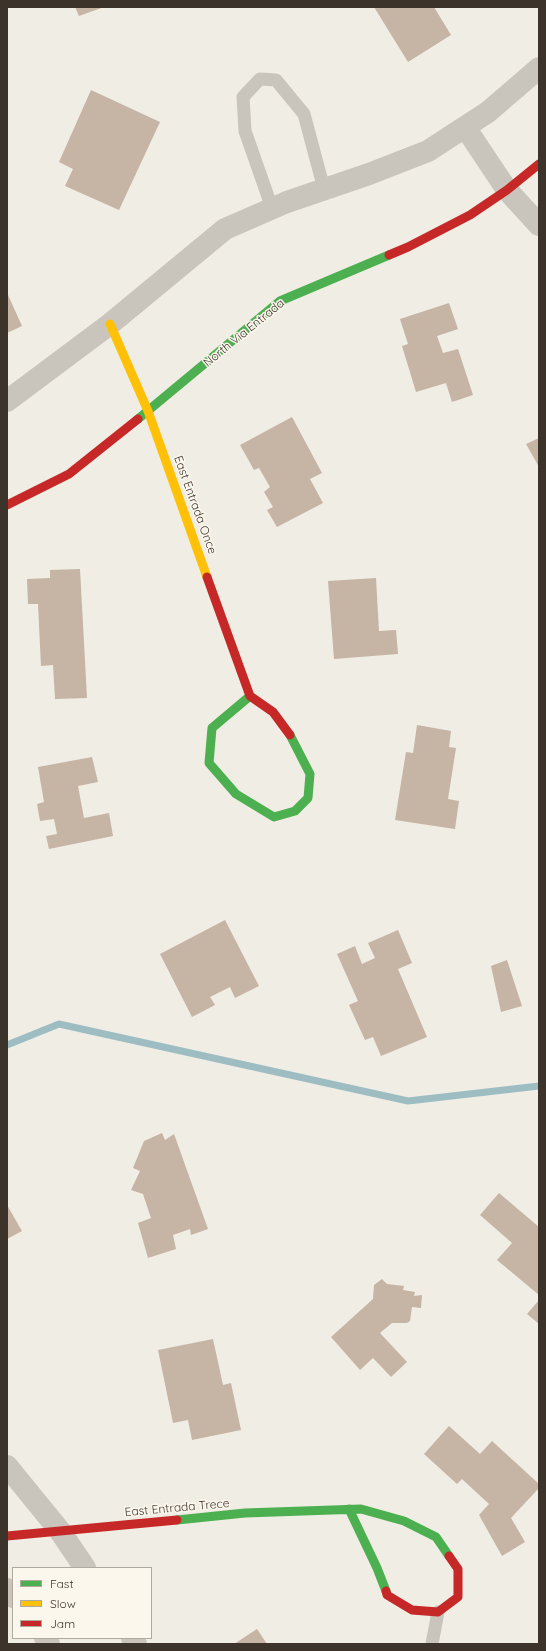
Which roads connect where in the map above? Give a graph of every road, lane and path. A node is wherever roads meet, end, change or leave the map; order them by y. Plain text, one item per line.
1 (539, 68) edge
2 (465, 127) junction
3 (539, 164) edge
4 (324, 189) junction
5 (507, 190) junction
6 (272, 208) junction
7 (539, 225) edge
8 (110, 324) junction
9 (7, 401) edge
10 (148, 410) junction
11 (7, 505) edge
12 (250, 696) junction
13 (7, 1466) edge
14 (349, 1509) junction
15 (60, 1531) junction
16 (7, 1536) edge
17 (84, 1567) edge
18 (438, 1612) junction
19 (432, 1644) edge

1 - 2 street
2 - 4 street
2 - 5 street
3 - 5 street, North Via Entrada
4 - 6 street
4 - 6 lane
5 - 7 street
5 - 10 street, North Via Entrada
6 - 8 street
8 - 9 street
8 - 10 street, East Entrada Once
10 - 11 street, North Via Entrada
10 - 12 street, East Entrada Once
12 - 12 street
13 - 15 street
14 - 15 street, East Entrada Trece
14 - 18 street
14 - 18 street, East Entrada Trece
15 - 16 street, East Entrada Trece
15 - 17 street
18 - 19 lane

